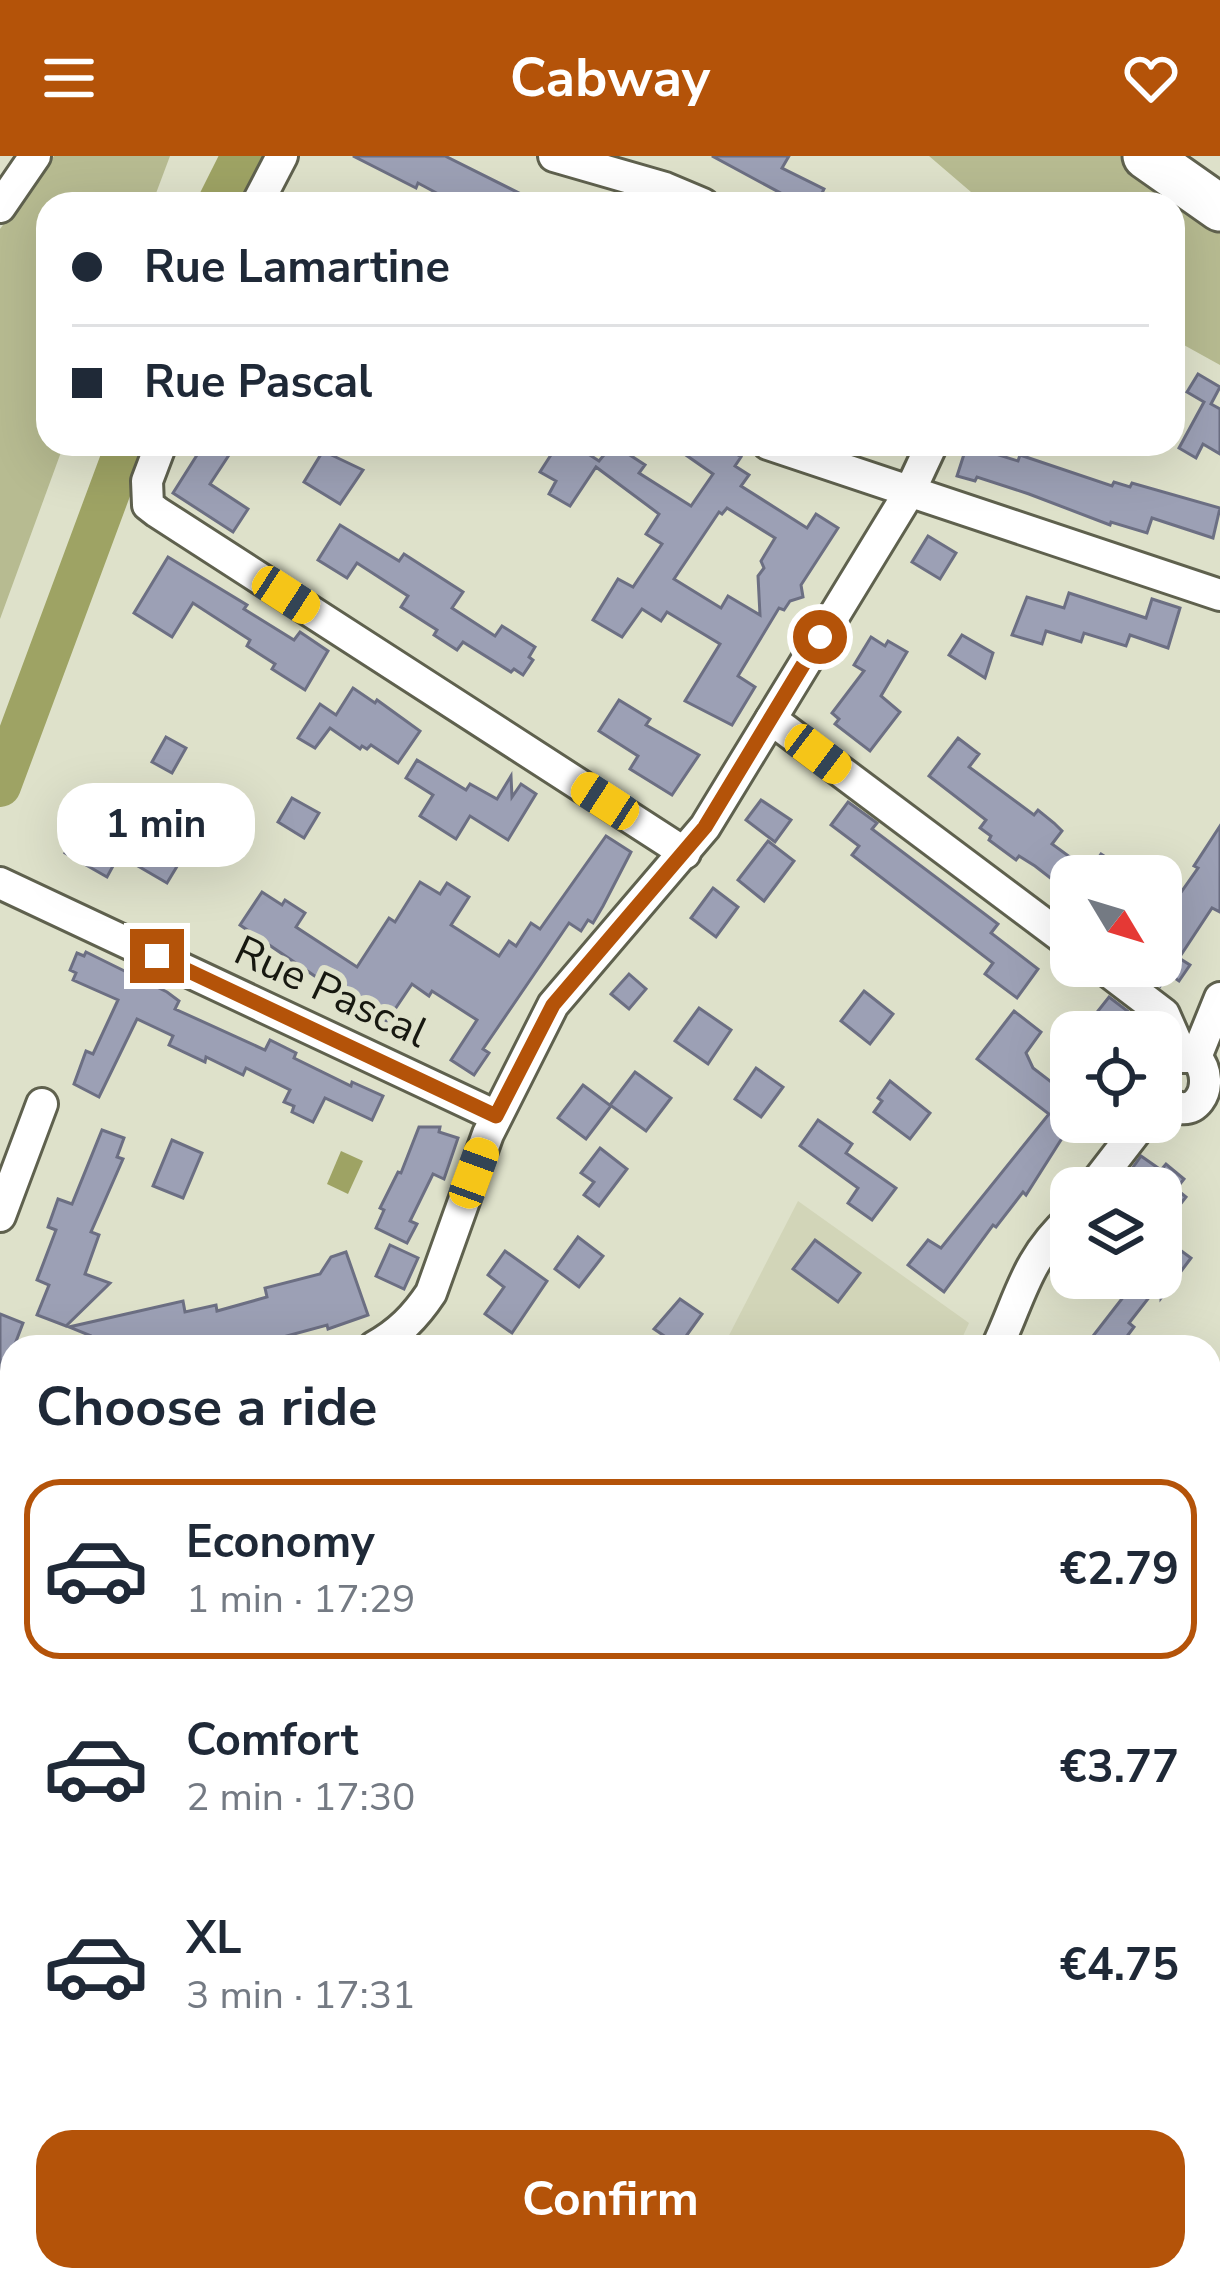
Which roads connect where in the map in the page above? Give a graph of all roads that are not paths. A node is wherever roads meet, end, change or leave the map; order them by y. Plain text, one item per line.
1 (35, 156) edge
2 (282, 156) edge
3 (554, 156) edge
4 (1146, 156) edge
5 (1191, 183) edge
6 (263, 192) edge
7 (675, 192) edge
8 (0, 207) edge
9 (156, 456) edge
10 (805, 456) edge
11 (926, 456) edge
12 (910, 490) junction
13 (1220, 595) edge
14 (771, 719) junction
15 (685, 853) junction
16 (0, 883) edge
17 (1050, 928) edge
18 (1129, 987) edge
19 (1220, 998) edge
20 (1161, 1011) edge
21 (1182, 1057) edge
22 (1182, 1061) edge
23 (42, 1104) dead end
24 (1182, 1107) edge
25 (1212, 1109) edge
26 (496, 1116) junction
27 (1127, 1143) edge
28 (1108, 1167) edge
29 (0, 1216) edge
30 (1050, 1238) edge
31 (395, 1335) edge
32 (1001, 1335) edge

1 - 8 street
2 - 6 street
3 - 7 street
4 - 5 highway
9 - 15 street
10 - 12 street
11 - 12 street
12 - 13 street
12 - 14 street
14 - 15 street
14 - 17 street
15 - 26 street
16 - 26 street, Rue Pascal
18 - 20 street
19 - 21 street
22 - 25 street
23 - 29 street
24 - 25 street
26 - 31 street
27 - 28 street
30 - 32 street

